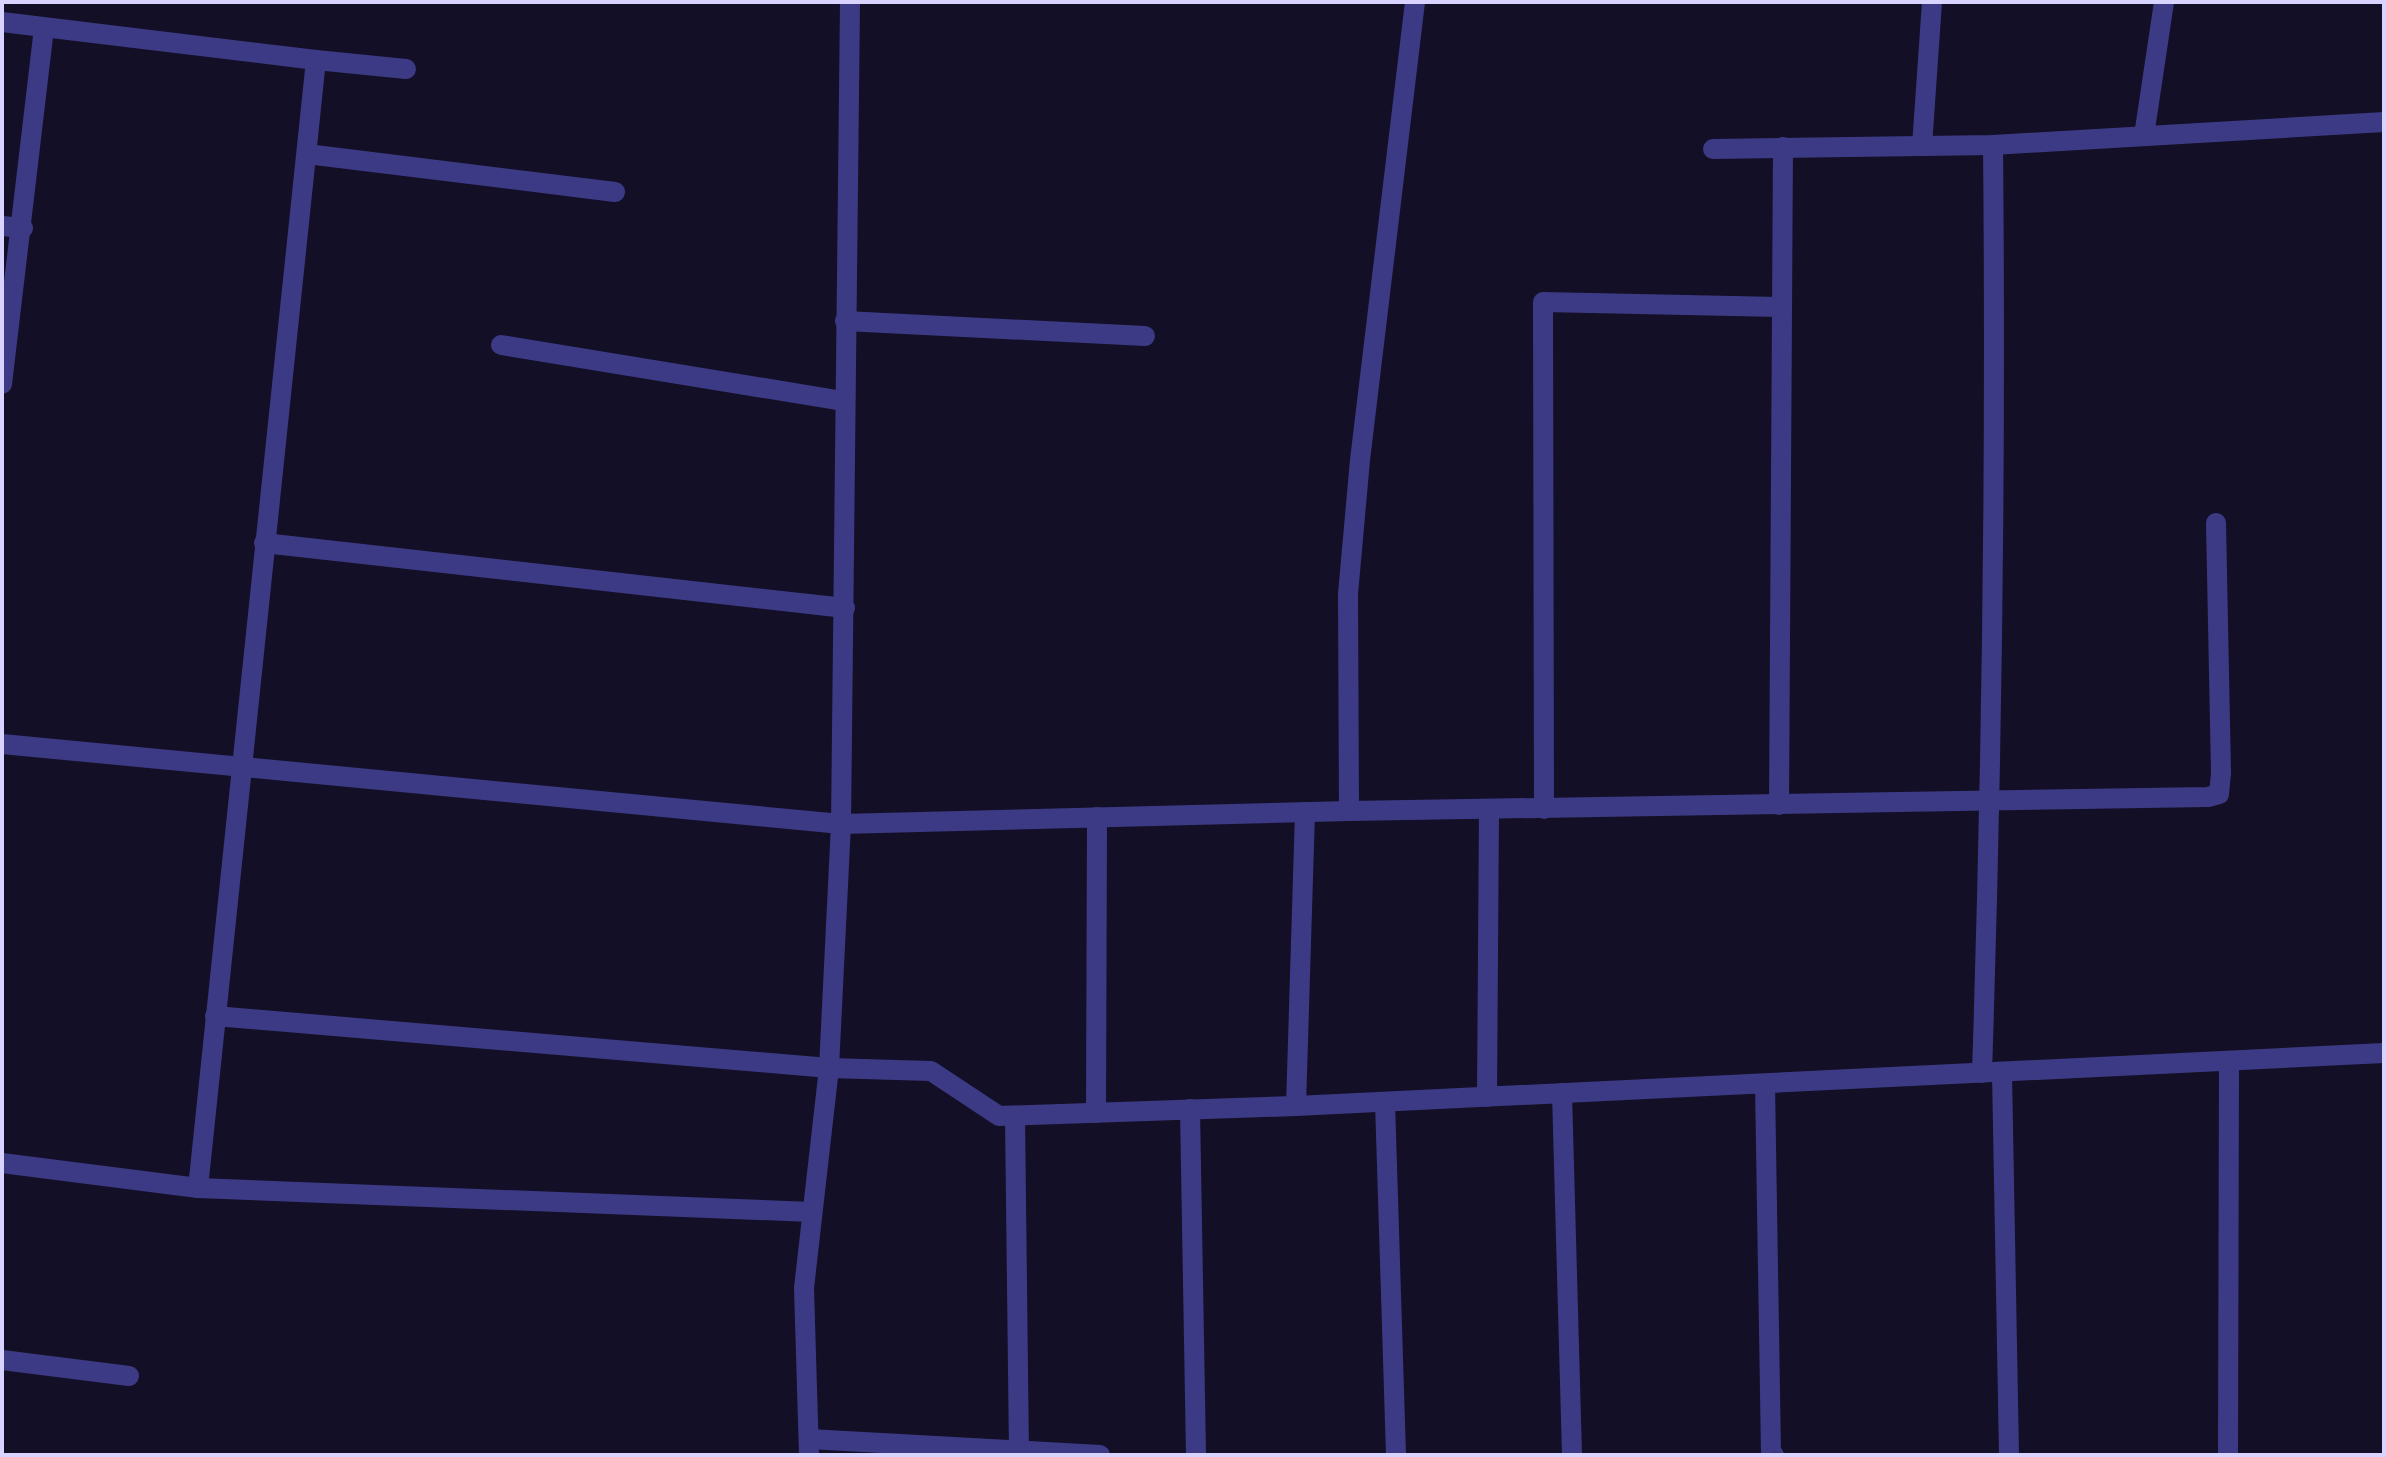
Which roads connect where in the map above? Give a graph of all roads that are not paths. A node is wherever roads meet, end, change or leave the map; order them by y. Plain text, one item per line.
1 (850, 2) edge
2 (1415, 2) edge
3 (1932, 2) edge
4 (2164, 2) edge
5 (2, 22) edge
6 (44, 28) junction
7 (316, 60) junction
8 (406, 69) dead end
9 (2384, 122) edge
10 (2144, 136) junction
11 (1993, 145) junction
12 (1922, 146) junction
13 (1783, 147) junction
14 (1713, 149) dead end
15 (307, 154) junction
16 (615, 192) dead end
17 (12, 227) edge
18 (1782, 307) junction
19 (845, 321) junction
20 (1145, 336) dead end
21 (501, 345) dead end
22 (2, 384) edge
23 (843, 401) junction
24 (2216, 523) dead end
25 (264, 543) junction
26 (845, 608) junction
27 (2, 744) edge
28 (240, 766) junction
29 (1991, 801) junction
30 (1779, 805) junction
31 (1544, 809) junction
32 (1489, 810) junction
33 (1349, 811) junction
34 (1305, 812) junction
35 (1097, 817) junction
36 (841, 824) junction
37 (215, 1016) junction
38 (2384, 1053) edge
39 (2229, 1061) junction
40 (829, 1068) junction
41 (1992, 1073) junction
42 (1765, 1084) junction
43 (1562, 1093) junction
44 (1487, 1097) junction
45 (1385, 1102) junction
46 (1296, 1106) junction
47 (1190, 1109) junction
48 (1096, 1113) junction
49 (1015, 1116) junction
50 (2, 1163) edge
51 (198, 1188) junction
52 (812, 1212) junction
53 (2, 1360) edge
54 (129, 1376) dead end
55 (809, 1447) edge
56 (1019, 1453) edge
57 (1100, 1455) edge
58 (1196, 1455) edge
59 (1396, 1455) edge
60 (1572, 1455) edge
61 (1774, 1455) edge
62 (2009, 1455) edge
63 (2228, 1455) edge

1 - 19 street
2 - 33 street
3 - 12 street
4 - 10 street
5 - 6 street
6 - 7 street
6 - 17 street
7 - 8 street
7 - 15 street
9 - 10 street
10 - 11 street
11 - 12 street
11 - 29 street
12 - 13 street
13 - 14 street
13 - 18 street
15 - 16 street
15 - 25 street
17 - 22 street
18 - 30 street
18 - 31 street
19 - 20 street
19 - 23 street
21 - 23 street
23 - 26 street
24 - 29 street
25 - 26 street
25 - 28 street
26 - 36 street
27 - 28 street
28 - 36 street
28 - 37 street
29 - 30 street
29 - 41 street
30 - 31 street
31 - 32 street
32 - 33 street
32 - 44 street
33 - 34 street
34 - 35 street
34 - 46 street
35 - 36 street
35 - 48 street
36 - 40 street
37 - 40 street
37 - 51 street
38 - 39 street
39 - 41 street
39 - 63 street
40 - 49 street
40 - 52 street
41 - 42 street
41 - 62 street
42 - 43 street
42 - 61 street
43 - 44 street
43 - 60 street
44 - 45 street
45 - 46 street
45 - 59 street
46 - 47 street
47 - 48 street
47 - 58 street
48 - 49 street
49 - 56 street
50 - 51 street
51 - 52 street
52 - 55 street
53 - 54 street
55 - 56 street
56 - 57 street

